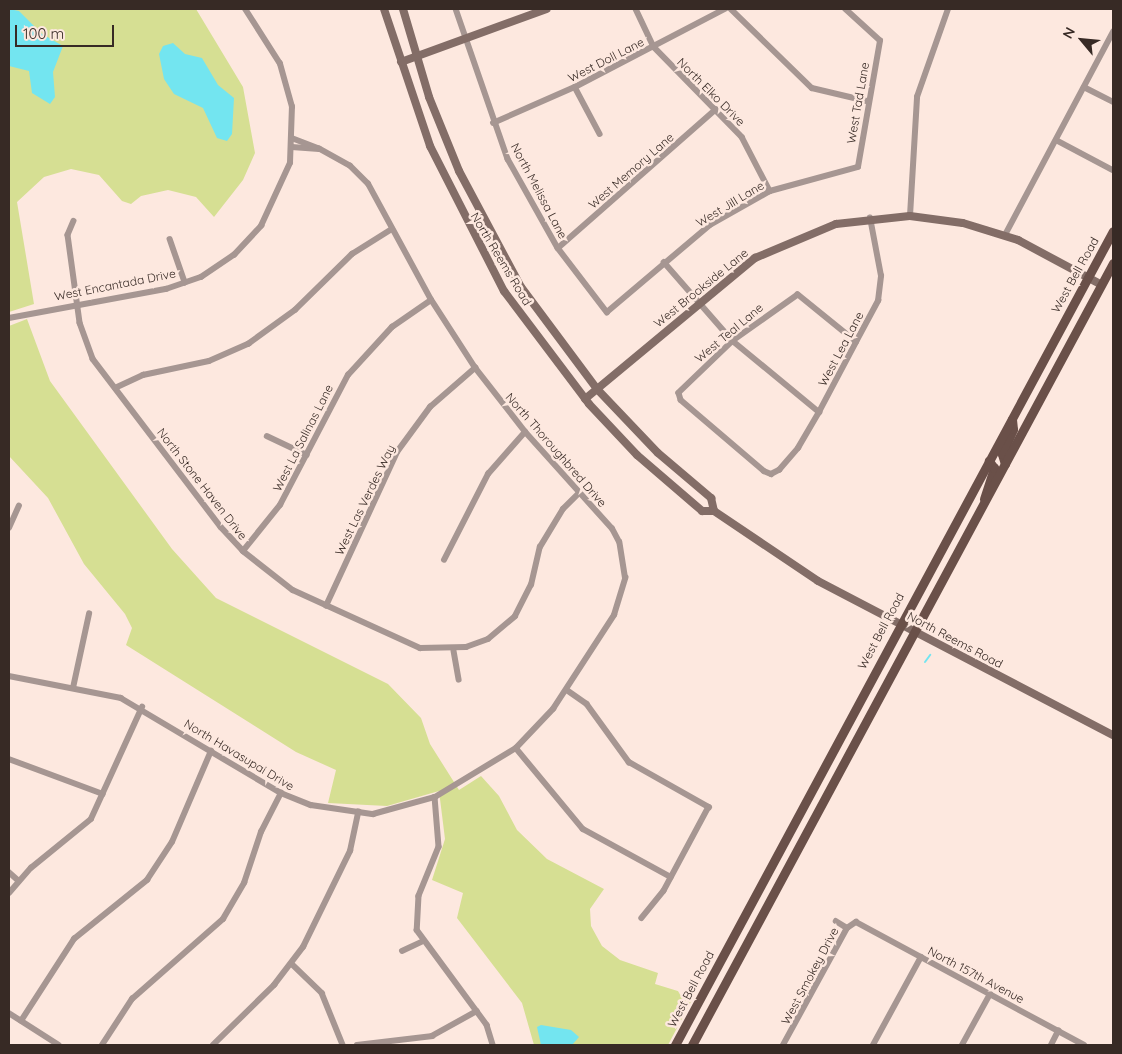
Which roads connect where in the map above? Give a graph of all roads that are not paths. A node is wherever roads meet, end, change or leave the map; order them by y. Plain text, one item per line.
1 (254, 9) edge
2 (384, 9) edge
3 (403, 9) edge
4 (456, 9) edge
5 (547, 9) edge
6 (636, 9) edge
7 (725, 9) edge
8 (731, 9) edge
9 (845, 9) edge
10 (948, 9) edge
11 (246, 11) edge
12 (1113, 32) edge
13 (464, 40) junction
14 (654, 46) junction
15 (416, 56) junction
16 (401, 62) junction
17 (575, 87) junction
18 (1084, 87) junction
19 (866, 101) junction
20 (1113, 102) edge
21 (716, 109) junction
22 (493, 123) junction
23 (600, 134) dead end
24 (293, 139) junction
25 (1056, 140) junction
26 (292, 147) junction
27 (319, 149) junction
28 (858, 167) joint
29 (1113, 170) edge
30 (770, 191) junction
31 (910, 216) junction
32 (870, 218) junction
33 (74, 221) dead end
34 (392, 229) junction
35 (1113, 231) edge
36 (1005, 235) junction
37 (170, 239) dead end
38 (558, 248) junction
39 (664, 262) junction
40 (1113, 263) edge
41 (1088, 277) junction
42 (185, 282) junction
43 (1102, 285) junction
44 (431, 300) junction
45 (78, 302) junction
46 (698, 302) junction
47 (607, 312) joint
48 (9, 318) edge
49 (733, 340) junction
50 (856, 342) junction
51 (475, 368) junction
52 (115, 388) junction
53 (597, 389) junction
54 (585, 399) junction
55 (819, 412) junction
56 (1012, 419) junction
57 (525, 432) junction
58 (267, 436) dead end
59 (307, 455) junction
60 (989, 461) junction
61 (1005, 464) junction
62 (771, 474) joint
63 (579, 493) junction
64 (984, 502) junction
65 (19, 506) dead end
66 (714, 511) junction
67 (9, 528) edge
68 (243, 551) junction
69 (444, 560) dead end
70 (626, 578) joint
71 (326, 606) junction
72 (90, 614) dead end
73 (899, 623) junction
74 (915, 632) junction
75 (454, 651) junction
76 (9, 676) edge
77 (459, 680) dead end
78 (73, 688) junction
79 (567, 690) junction
80 (142, 707) junction
81 (1113, 735) edge
82 (516, 748) junction
83 (211, 751) junction
84 (9, 759) edge
85 (815, 783) junction
86 (829, 791) junction
87 (281, 793) junction
88 (103, 794) junction
89 (435, 797) junction
90 (358, 812) junction
91 (9, 872) edge
92 (671, 877) junction
93 (18, 880) junction
94 (9, 893) edge
95 (642, 918) dead end
96 (836, 921) dead end
97 (858, 923) joint
98 (847, 928) junction
99 (421, 942) junction
100 (402, 951) dead end
101 (921, 957) junction
102 (292, 964) junction
103 (990, 994) junction
104 (477, 1011) junction
105 (9, 1013) edge
106 (21, 1021) junction
107 (1058, 1031) junction
108 (58, 1045) edge
109 (102, 1045) edge
110 (213, 1045) edge
111 (343, 1045) edge
112 (357, 1045) edge
113 (493, 1045) edge
114 (675, 1045) edge
115 (692, 1045) edge
116 (783, 1045) edge
117 (872, 1045) edge
118 (962, 1045) edge
119 (1051, 1045) edge
120 (1084, 1045) edge

1 - 11 street
2 - 16 main road, North Reems Road
3 - 15 main road, North Reems Road
4 - 13 street, North Melissa Lane
5 - 13 main road
6 - 14 street, North Elko Drive
7 - 14 street, West Doll Lane
8 - 19 street
9 - 19 street, West Tad Lane
10 - 31 street
11 - 24 street, West Encantada Drive
12 - 18 street
13 - 15 main road
13 - 22 street, North Melissa Lane
14 - 17 street, West Doll Lane
14 - 21 street, North Elko Drive
15 - 16 main road
15 - 53 main road, North Reems Road
16 - 54 main road, North Reems Road
17 - 22 street, West Doll Lane
17 - 23 street
18 - 20 street
18 - 25 street
19 - 28 street, West Tad Lane
21 - 30 street, North Elko Drive
21 - 38 street, West Memory Lane
22 - 38 street, North Melissa Lane
24 - 26 street, West Encantada Drive
24 - 27 street, North Thoroughbred Drive
25 - 29 street
25 - 36 street
26 - 27 street, North Thoroughbred Drive
26 - 42 street, West Encantada Drive
27 - 34 street, North Thoroughbred Drive
28 - 30 street, West Jill Lane
30 - 39 street, West Jill Lane
31 - 32 main road, West Brookside Lane
31 - 36 main road, West Brookside Lane
32 - 46 main road, West Brookside Lane
32 - 50 street, West Lea Lane
33 - 45 street, North Stone Haven Drive
34 - 44 street, North Thoroughbred Drive
34 - 52 street
35 - 41 main road, West Bell Road
36 - 41 main road, West Brookside Lane
37 - 42 street
38 - 47 street, North Melissa Lane
39 - 46 street
39 - 47 street, West Jill Lane
40 - 43 main road
41 - 43 main road, West Brookside Lane
41 - 56 main road, West Bell Road
42 - 45 street, West Encantada Drive
43 - 61 main road
44 - 51 street, North Thoroughbred Drive
44 - 59 street, West La Salinas Lane
45 - 48 street, West Encantada Drive
45 - 52 street, North Stone Haven Drive
46 - 49 street
46 - 53 main road, West Brookside Lane
49 - 50 street, West Teal Lane
49 - 55 street
49 - 62 street, West Teal Lane
50 - 55 street, West Lea Lane
51 - 57 street, North Thoroughbred Drive
51 - 71 street, West Las Verdes Way
52 - 68 street, North Stone Haven Drive
53 - 54 main road, West Brookside Lane
53 - 66 main road, North Reems Road
54 - 66 main road, North Reems Road
55 - 62 street, West Lea Lane
56 - 60 main road, West Bell Road
56 - 61 main road
57 - 63 street, North Thoroughbred Drive
57 - 69 street
58 - 59 street
59 - 68 street, West La Salinas Lane
60 - 64 main road
60 - 73 main road, West Bell Road
61 - 64 main road
63 - 70 street, North Thoroughbred Drive
63 - 75 street, North Stone Haven Drive
64 - 74 main road
65 - 67 street
66 - 73 main road, North Reems Road
68 - 71 street, North Stone Haven Drive
70 - 79 street, North Havasupai Drive
71 - 75 street, North Stone Haven Drive
72 - 78 street
73 - 74 main road, North Reems Road
73 - 85 main road, West Bell Road
74 - 81 main road, North Reems Road
74 - 86 main road
75 - 77 street
76 - 78 street, North Havasupai Drive
78 - 80 street, North Havasupai Drive
79 - 82 street, North Havasupai Drive
79 - 92 street
80 - 83 street, North Havasupai Drive
80 - 88 street
82 - 89 street, North Havasupai Drive
82 - 92 street
83 - 87 street, North Havasupai Drive
83 - 106 street
84 - 88 street
85 - 86 main road
85 - 114 main road, West Bell Road
86 - 115 main road
87 - 90 street, North Havasupai Drive
87 - 109 street
88 - 93 street
89 - 90 street, North Havasupai Drive
89 - 99 street
90 - 102 street
91 - 93 street
92 - 95 street
93 - 94 street
96 - 98 street
97 - 98 street, West Smokey Drive
97 - 101 street, North 157th Avenue
98 - 116 street, West Smokey Drive
99 - 100 street
99 - 104 street
101 - 103 street, North 157th Avenue
101 - 117 street
102 - 110 street
102 - 111 street
103 - 107 street, North 157th Avenue
103 - 118 street
104 - 112 street
104 - 113 street
105 - 106 street
106 - 108 street
107 - 119 street
107 - 120 street, North 157th Avenue

